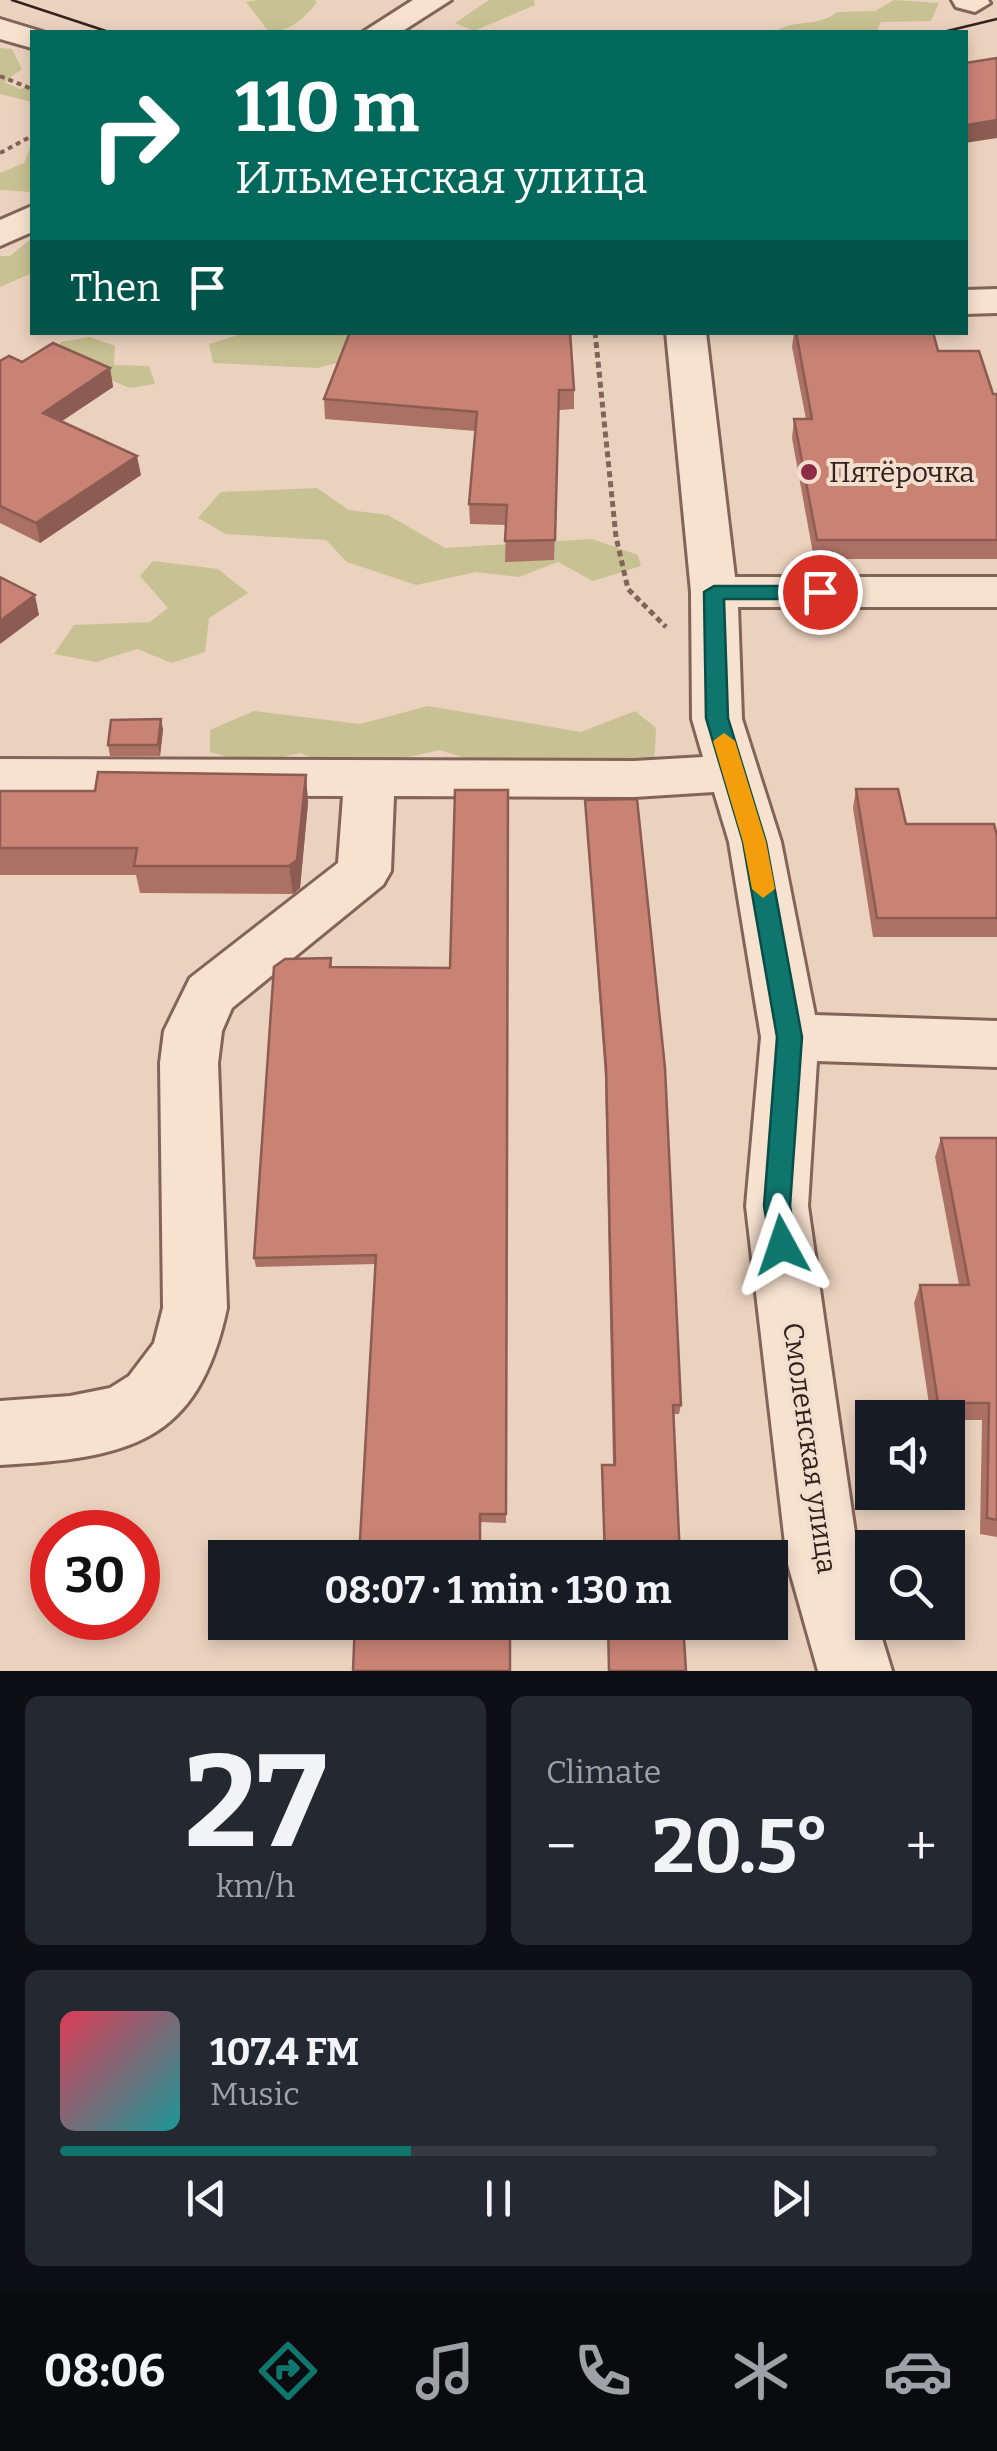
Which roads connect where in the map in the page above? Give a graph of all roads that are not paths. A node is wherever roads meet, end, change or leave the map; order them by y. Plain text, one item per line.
1 (436, 0) edge
2 (0, 28) edge
3 (383, 30) edge
4 (30, 38) edge
5 (30, 219) edge
6 (0, 235) edge
7 (997, 301) edge
8 (968, 302) edge
9 (686, 335) edge
10 (714, 592) junction
11 (997, 592) edge
12 (734, 773) junction
13 (370, 776) junction
14 (0, 777) edge
15 (790, 1037) junction
16 (997, 1044) edge
17 (0, 1433) edge
18 (855, 1671) edge

1 - 3 street
2 - 4 street
5 - 6 street
7 - 8 street
9 - 10 street, Смоленская улица
10 - 11 street
10 - 12 street, Смоленская улица
12 - 13 street
12 - 15 street, Смоленская улица
13 - 14 street
13 - 17 street
15 - 16 street
15 - 18 street, Смоленская улица

